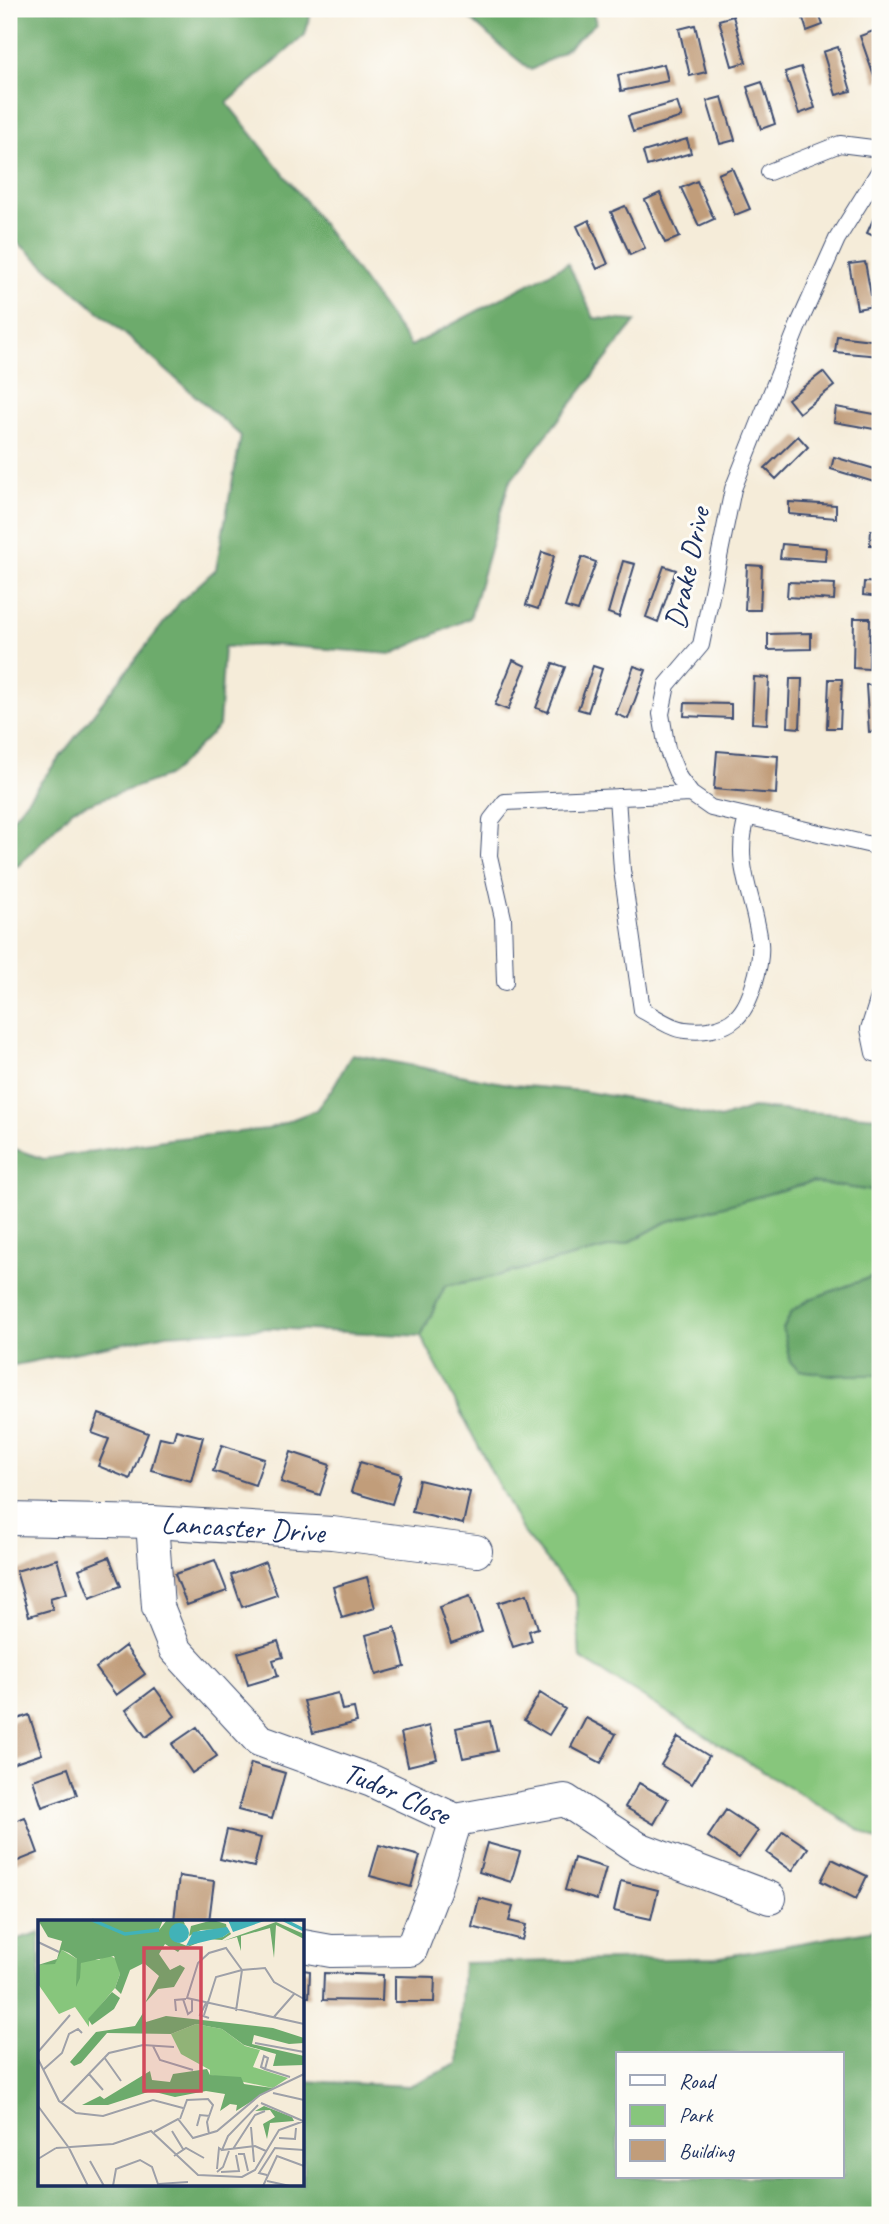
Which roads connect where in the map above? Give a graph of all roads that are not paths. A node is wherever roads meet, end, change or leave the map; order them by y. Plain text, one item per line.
1 (880, 149) edge
2 (880, 170) edge
3 (769, 172) dead end
4 (691, 794) junction
5 (617, 797) junction
6 (747, 818) junction
7 (880, 848) edge
8 (505, 982) dead end
9 (880, 994) edge
10 (880, 1054) edge
11 (9, 1519) edge
12 (152, 1522) junction
13 (476, 1551) dead end
14 (456, 1820) junction
15 (770, 1898) dead end
16 (304, 1946) edge

1 - 3 lane
2 - 4 lane, Drake Drive
4 - 5 lane
4 - 6 lane
5 - 6 lane
5 - 8 lane
6 - 7 lane
9 - 10 lane
11 - 12 street, Lancaster Drive
12 - 13 street, Lancaster Drive
12 - 14 street, Tudor Close
14 - 15 street, Tudor Close
14 - 16 street

